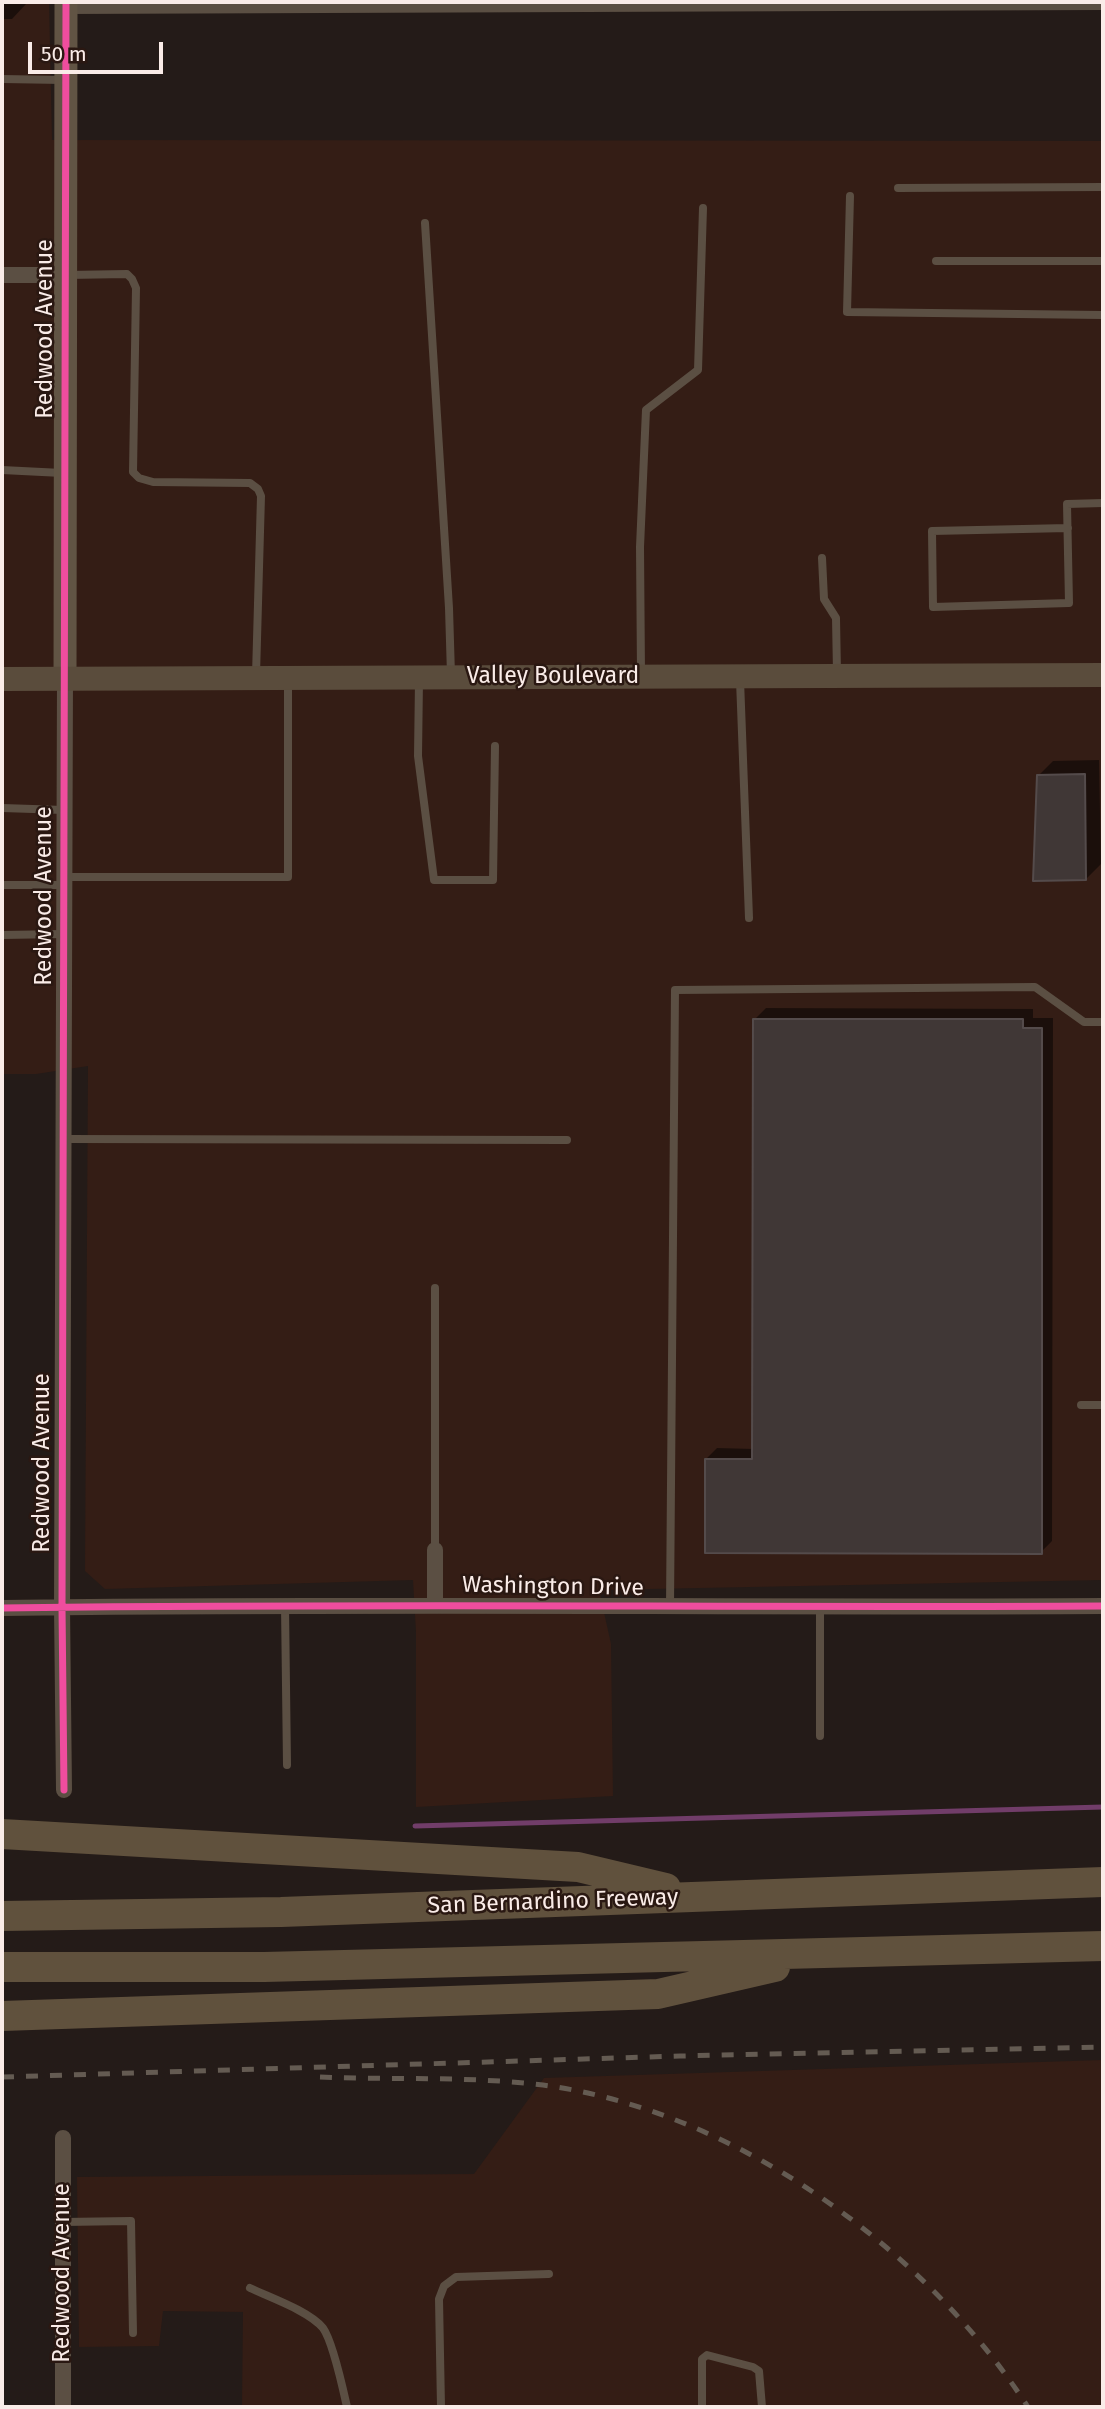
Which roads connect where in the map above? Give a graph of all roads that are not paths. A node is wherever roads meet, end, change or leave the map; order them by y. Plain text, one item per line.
1 (1103, 2) edge
2 (66, 4) edge
3 (2, 79) edge
4 (66, 80) junction
5 (1103, 187) edge
6 (898, 188) dead end
7 (850, 196) dead end
8 (703, 208) dead end
9 (425, 223) dead end
10 (936, 261) dead end
11 (1103, 261) edge
12 (2, 275) edge
13 (65, 275) junction
14 (1103, 314) edge
15 (2, 470) edge
16 (65, 473) junction
17 (1103, 503) edge
18 (1068, 528) junction
19 (822, 558) dead end
20 (1103, 675) edge
21 (837, 676) junction
22 (641, 677) junction
23 (740, 677) junction
24 (256, 678) junction
25 (288, 678) junction
26 (419, 678) junction
27 (451, 678) junction
28 (2, 679) edge
29 (65, 679) junction
30 (495, 746) dead end
31 (2, 808) edge
32 (64, 810) junction
33 (64, 881) junction
34 (2, 885) edge
35 (749, 918) dead end
36 (64, 934) junction
37 (2, 935) edge
38 (1103, 1022) edge
39 (63, 1139) junction
40 (568, 1140) dead end
41 (435, 1288) dead end
42 (1081, 1405) dead end
43 (1103, 1405) edge
44 (435, 1550) joint
45 (435, 1604) junction
46 (285, 1606) junction
47 (1103, 1606) edge
48 (62, 1607) junction
49 (2, 1608) edge
50 (670, 1608) junction
51 (820, 1608) junction
52 (820, 1736) dead end
53 (287, 1765) dead end
54 (64, 1790) dead end
55 (2, 1834) edge
56 (1103, 1882) edge
57 (704, 1897) junction
58 (2, 1916) edge
59 (1103, 1947) edge
60 (836, 1953) junction
61 (2, 1967) edge
62 (2, 2016) edge
63 (63, 2138) dead end
64 (63, 2222) junction
65 (549, 2274) dead end
66 (250, 2288) dead end
67 (133, 2333) dead end
68 (62, 2407) edge
69 (347, 2407) edge
70 (441, 2407) edge
71 (702, 2407) edge
72 (762, 2407) edge

1 - 2 street
2 - 4 street, Redwood Avenue
3 - 4 lane
4 - 13 street, Redwood Avenue
5 - 6 lane
7 - 14 lane
8 - 22 lane
9 - 27 lane
10 - 11 lane
12 - 13 street
13 - 16 street, Redwood Avenue
13 - 24 lane
15 - 16 lane
16 - 29 street, Redwood Avenue
17 - 18 lane
18 - 18 lane
19 - 21 lane
20 - 21 main road, Valley Boulevard
21 - 23 main road, Valley Boulevard
22 - 23 main road, Valley Boulevard
22 - 27 main road, Valley Boulevard
23 - 35 lane
24 - 25 main road, Valley Boulevard
24 - 29 main road, Valley Boulevard
25 - 26 main road, Valley Boulevard
25 - 33 lane
26 - 27 main road, Valley Boulevard
26 - 30 lane
28 - 29 main road, Valley Boulevard
29 - 32 street, Redwood Avenue
31 - 32 lane
32 - 33 street, Redwood Avenue
33 - 34 lane
33 - 36 street, Redwood Avenue
36 - 37 lane
36 - 39 street, Redwood Avenue
38 - 50 lane
39 - 40 lane
39 - 48 street, Redwood Avenue
41 - 44 lane
42 - 43 lane
44 - 45 street
45 - 46 street, Washington Drive
45 - 50 street, Washington Drive
46 - 48 street, Washington Drive
46 - 53 lane
47 - 51 street, Washington Drive
48 - 49 street, Washington Drive
48 - 54 street, Redwood Avenue
50 - 51 street, Washington Drive
51 - 52 lane
55 - 57 highway
56 - 57 highway, San Bernardino Freeway
57 - 58 highway, San Bernardino Freeway
59 - 60 highway
60 - 61 highway
60 - 62 highway
63 - 64 street, Redwood Avenue
64 - 67 lane
64 - 68 street, Redwood Avenue
65 - 70 lane
66 - 69 lane
71 - 72 lane

